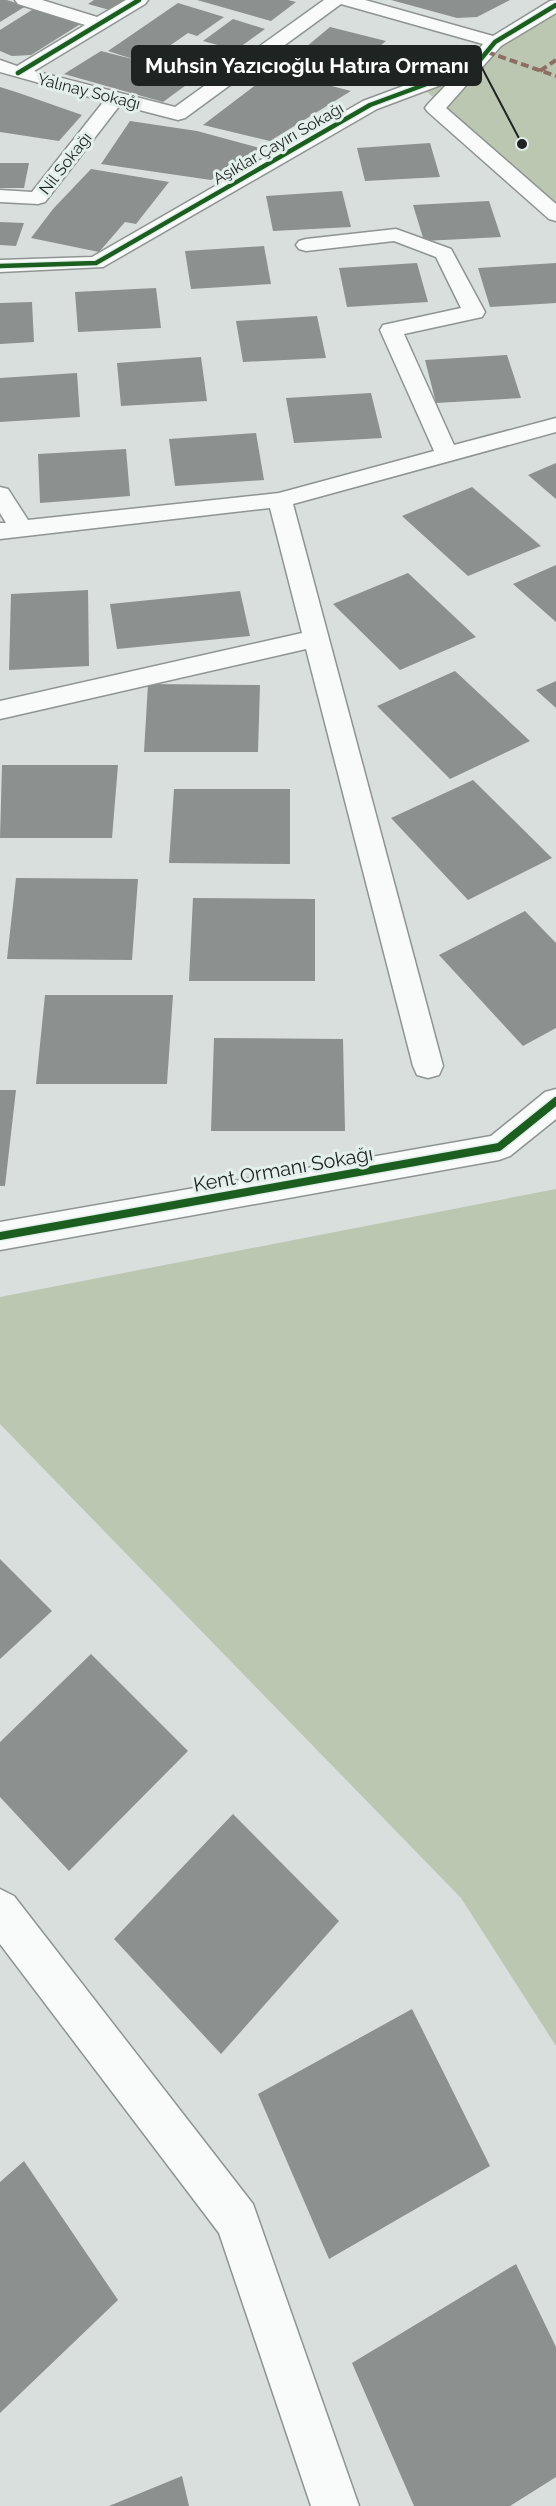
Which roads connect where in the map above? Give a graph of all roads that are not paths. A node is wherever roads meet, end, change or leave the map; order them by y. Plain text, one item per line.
1 (24, 0) edge
2 (140, 0) edge
3 (335, 0) edge
4 (345, 0) edge
5 (556, 6) edge
6 (100, 24) junction
7 (495, 42) junction
8 (475, 66) junction
9 (9, 70) edge
10 (116, 98) junction
11 (0, 196) edge
12 (556, 214) edge
13 (306, 245) dead end
14 (0, 266) edge
15 (556, 425) edge
16 (447, 455) junction
17 (0, 494) edge
18 (280, 500) junction
19 (10, 530) edge
20 (316, 638) junction
21 (0, 710) edge
22 (428, 1066) dead end
23 (556, 1101) edge
24 (0, 1236) edge
25 (0, 1910) edge
26 (335, 2506) edge

1 - 6 street
2 - 6 street
3 - 10 street, Yalınay Sokağı
4 - 7 street
5 - 7 street, Aşıklar Çayırı Sokağı
6 - 9 street
7 - 8 street, Aşıklar Çayırı Sokağı
8 - 12 street
8 - 14 street, Aşıklar Çayırı Sokağı
9 - 10 street, Yalınay Sokağı
10 - 11 street, Nil Sokağı
13 - 16 street
15 - 16 street
16 - 18 street
17 - 19 street
18 - 19 street
18 - 20 street
20 - 21 street
20 - 22 street
23 - 24 street, Kent Ormanı Sokağı
25 - 26 street

